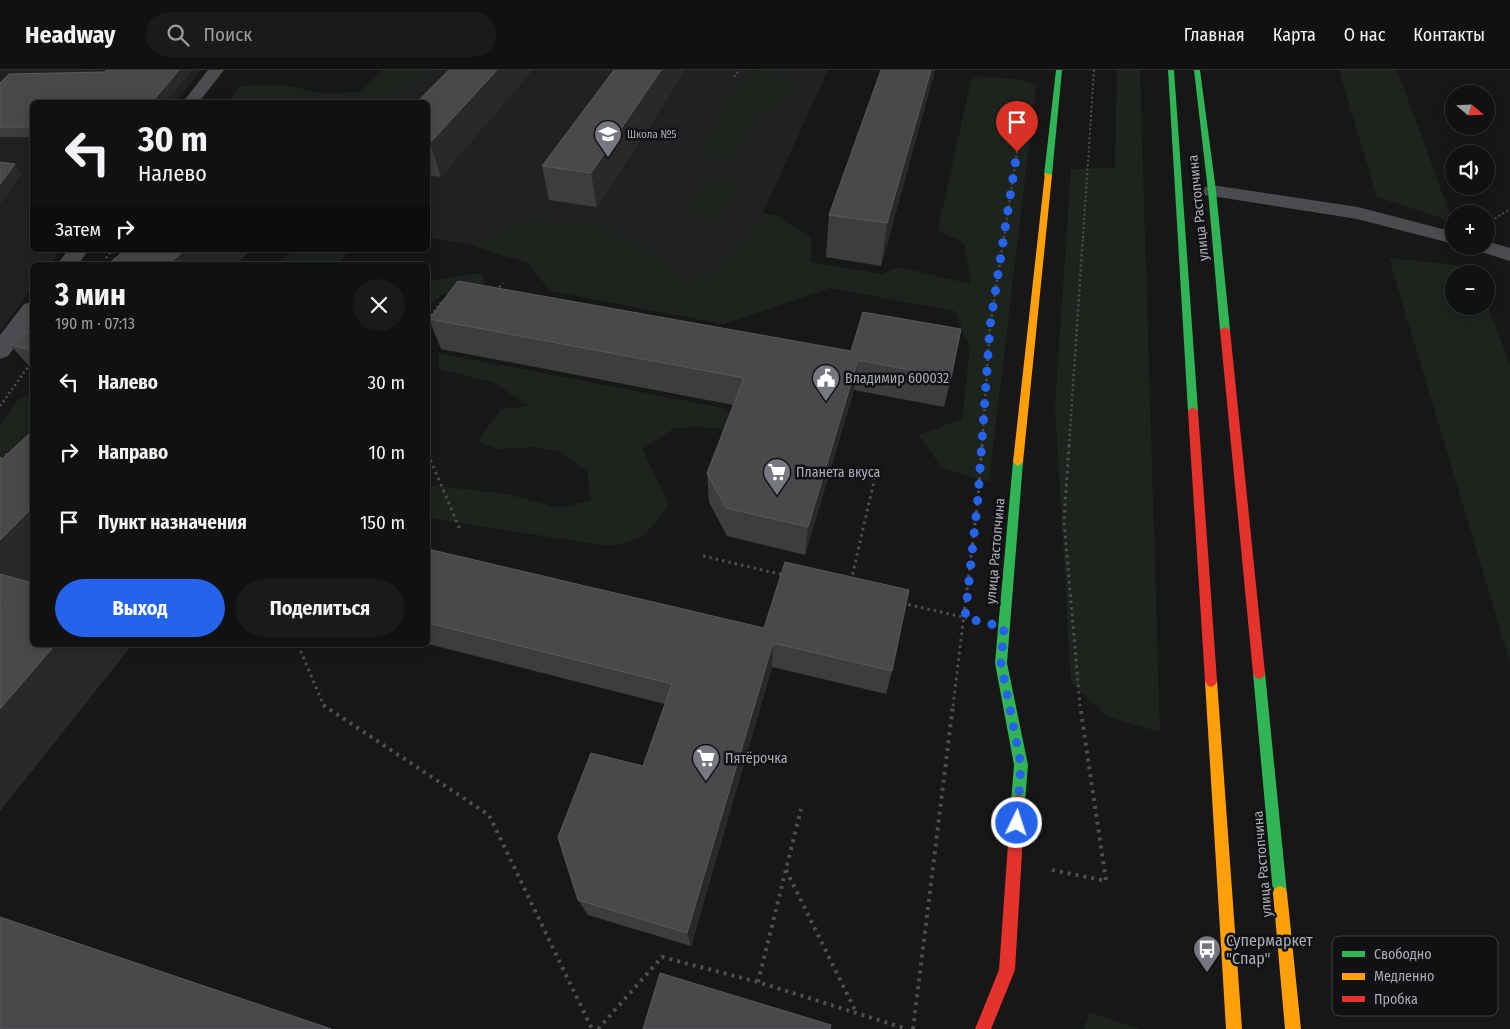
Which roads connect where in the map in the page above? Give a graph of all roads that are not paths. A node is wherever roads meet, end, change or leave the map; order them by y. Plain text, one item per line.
1 (216, 70) edge
2 (1059, 70) edge
3 (1171, 70) edge
4 (1197, 70) edge
5 (193, 100) edge
6 (1212, 191) junction
7 (1445, 236) edge
8 (1495, 250) edge
9 (1510, 255) edge
10 (30, 312) edge
11 (0, 351) edge
12 (983, 1029) edge
13 (1234, 1029) edge
14 (1293, 1029) edge

1 - 5 street
2 - 12 main road, улица Растопчина
3 - 13 main road, улица Растопчина
4 - 6 main road, улица Растопчина
6 - 7 street
6 - 14 main road, улица Растопчина
8 - 9 street
10 - 11 street

